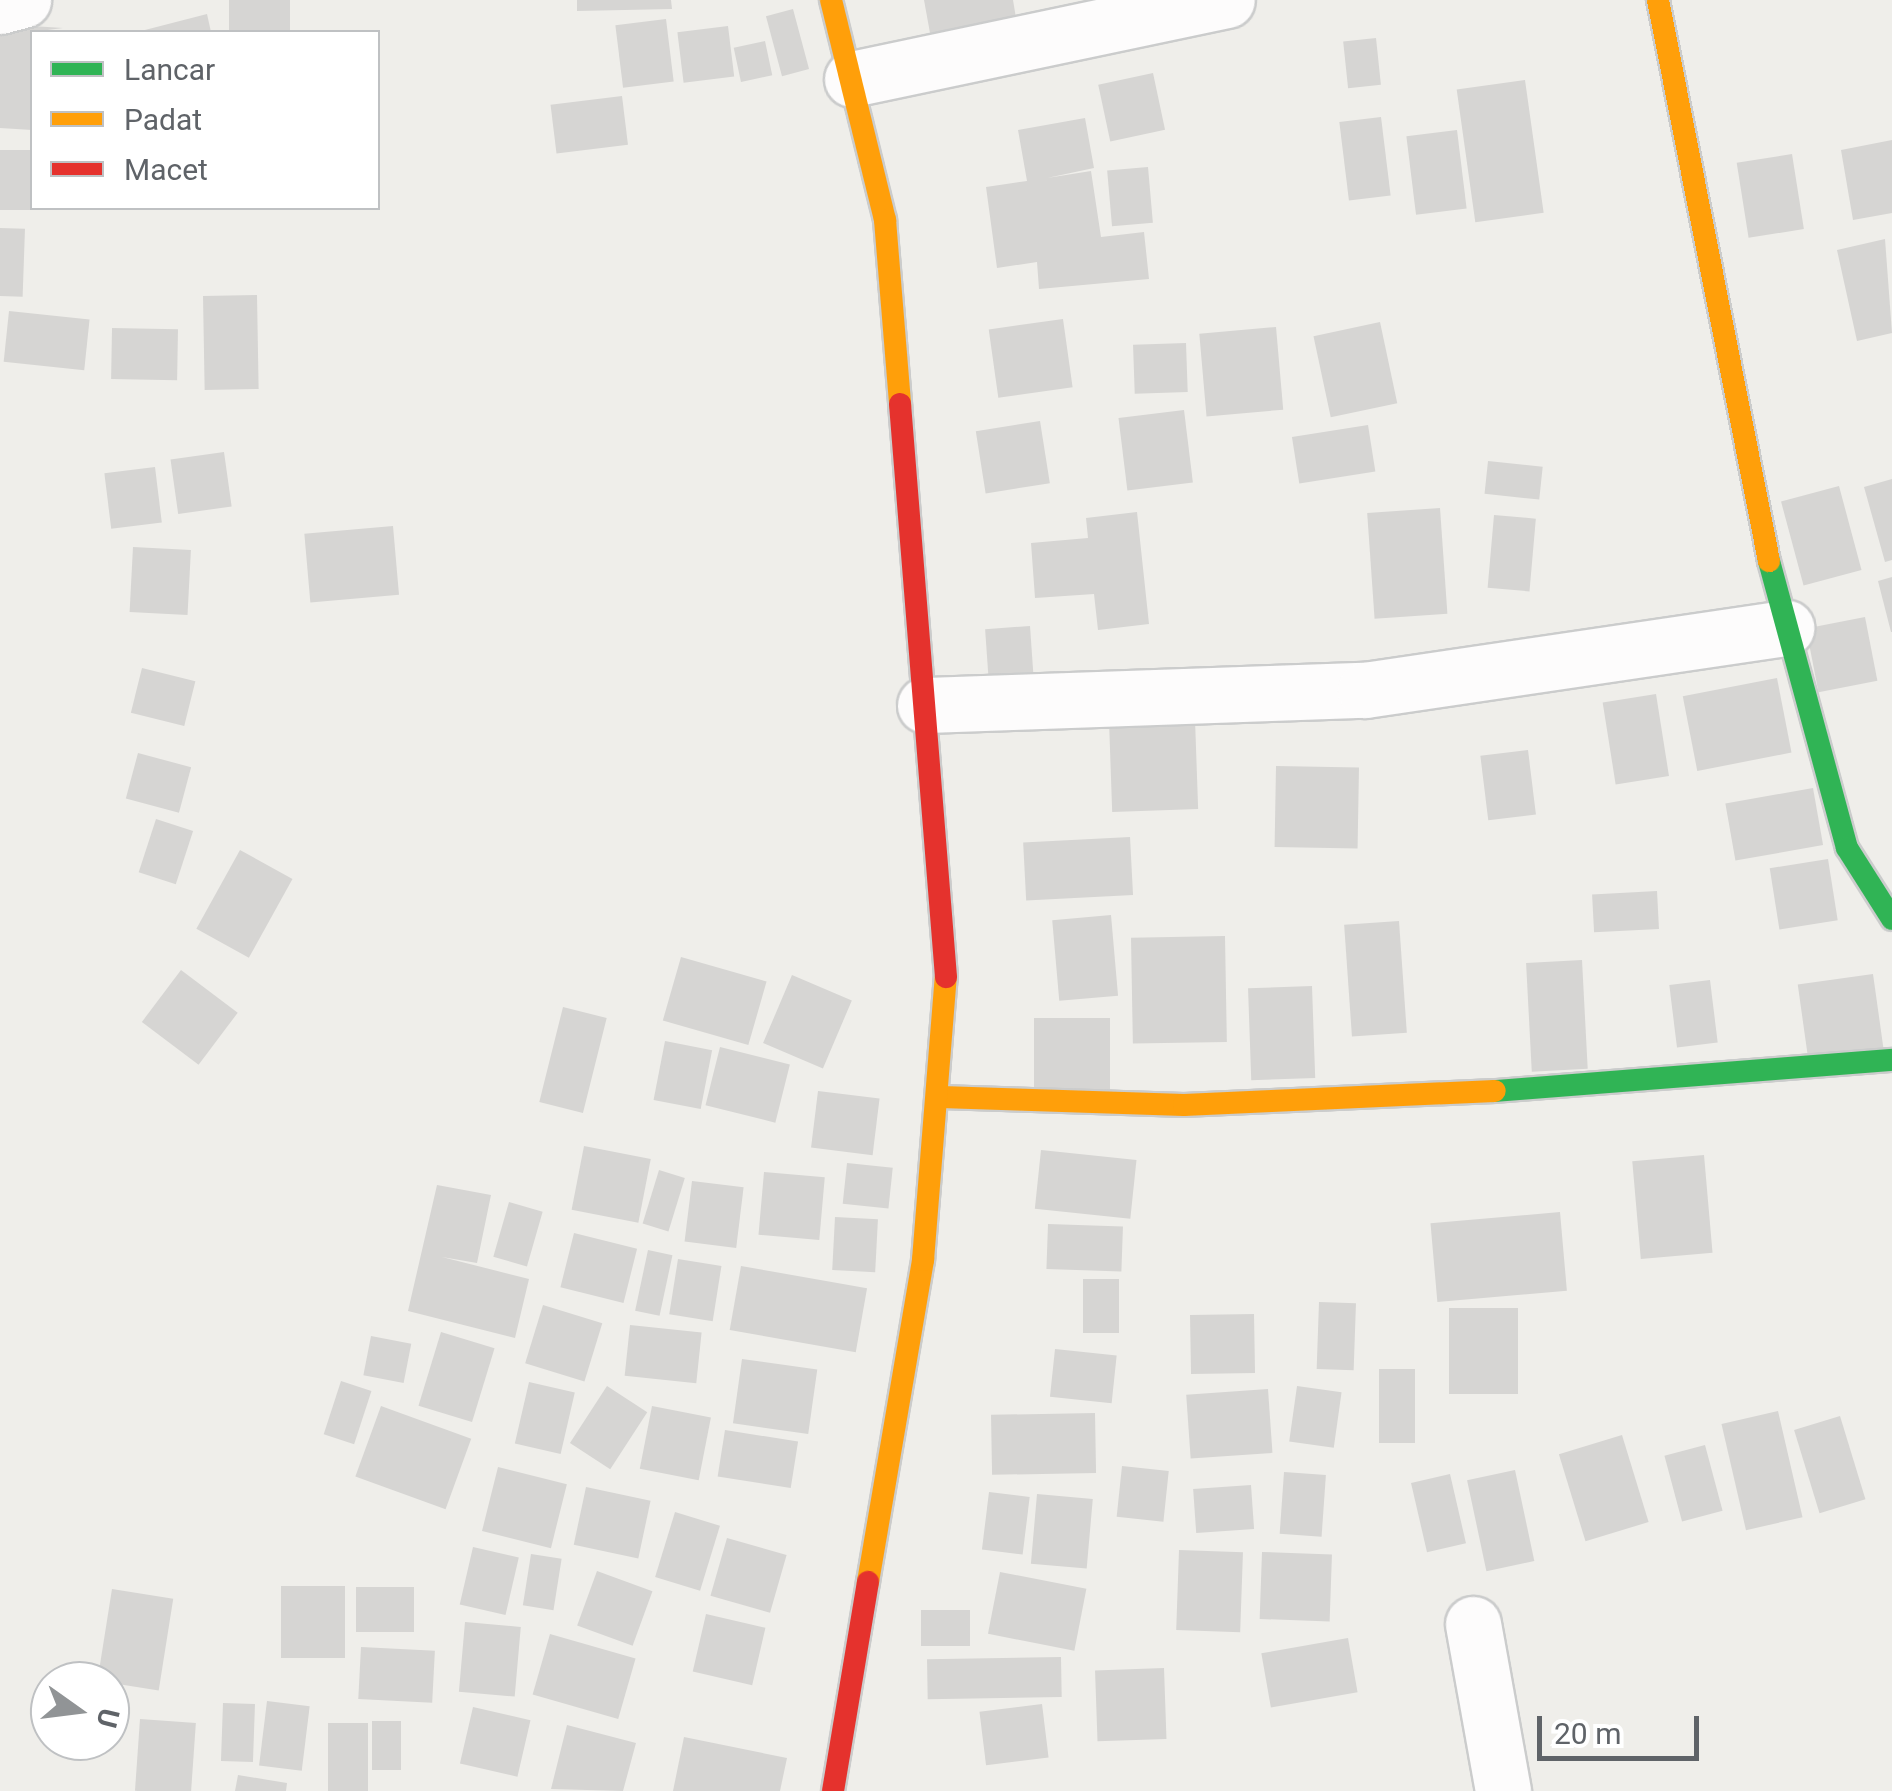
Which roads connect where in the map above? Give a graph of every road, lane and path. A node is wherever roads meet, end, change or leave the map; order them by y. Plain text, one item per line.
1 (23, 0) edge
2 (831, 0) edge
3 (1228, 0) edge
4 (1658, 0) edge
5 (0, 6) edge
6 (852, 80) junction
7 (1786, 628) junction
8 (925, 704) junction
9 (1892, 919) edge
10 (1892, 1060) edge
11 (941, 1097) junction
12 (1474, 1624) dead end
13 (833, 1791) edge
14 (1503, 1791) edge

1 - 5 street
2 - 6 street
3 - 6 street
4 - 7 street
6 - 8 street
7 - 8 street
7 - 9 street
8 - 11 street
10 - 11 street
11 - 13 street
12 - 14 street

